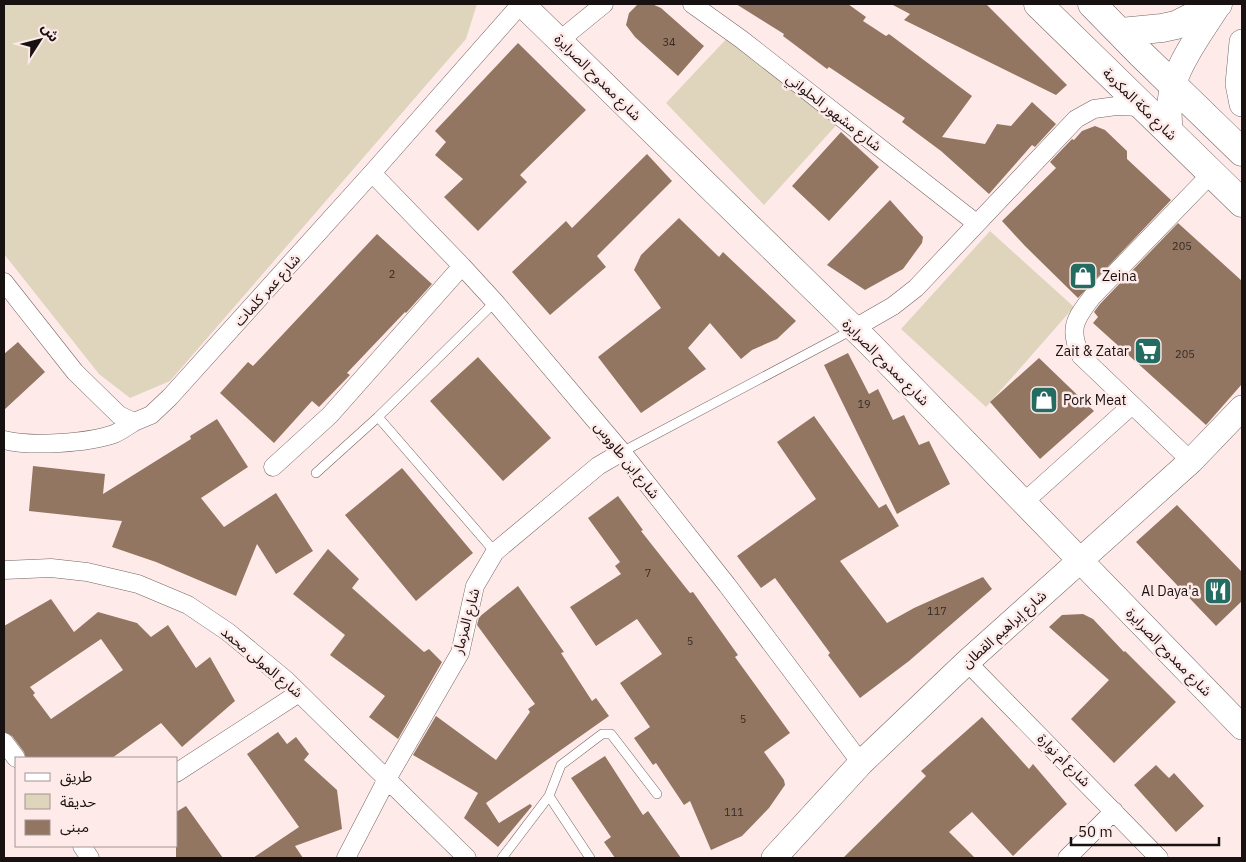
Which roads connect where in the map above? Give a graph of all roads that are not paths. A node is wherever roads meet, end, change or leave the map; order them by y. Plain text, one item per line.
1 (522, 4) edge
2 (604, 4) edge
3 (692, 4) edge
4 (1038, 4) edge
5 (1092, 4) edge
6 (1219, 4) edge
7 (1121, 32) junction
8 (560, 40) junction
9 (1242, 42) edge
10 (1173, 84) junction
11 (1242, 104) edge
12 (1142, 107) junction
13 (1171, 135) junction
14 (1242, 152) edge
15 (372, 174) junction
16 (1211, 174) junction
17 (1242, 204) edge
18 (976, 223) junction
19 (462, 266) junction
20 (4, 282) edge
21 (495, 302) junction
22 (853, 329) junction
23 (1132, 405) junction
24 (1242, 408) edge
25 (378, 417) junction
26 (134, 422) junction
27 (4, 440) edge
28 (622, 452) junction
29 (1191, 461) junction
30 (273, 467) dead end
31 (316, 473) dead end
32 (1023, 503) junction
33 (495, 552) junction
34 (1080, 561) junction
35 (4, 570) edge
36 (967, 662) junction
37 (299, 693) junction
38 (1242, 727) edge
39 (4, 742) edge
40 (15, 757) edge
41 (862, 763) junction
42 (178, 772) edge
43 (387, 779) junction
44 (657, 794) dead end
45 (549, 796) junction
46 (1114, 811) junction
47 (83, 847) edge
48 (90, 858) edge
49 (346, 858) edge
50 (467, 858) edge
51 (502, 858) edge
52 (590, 858) edge
53 (774, 858) edge
54 (1067, 858) edge
55 (1159, 858) edge

1 - 8 street, شارع ممدوح الصرايرة
1 - 15 street, شارع عمر كلمات
2 - 8 street
3 - 18 street, شارع مشهور الحلواني
4 - 12 main road, شارع مكة المكرمة
5 - 7 main road
6 - 7 main road
6 - 10 street
7 - 10 main road
8 - 22 street, شارع ممدوح الصرايرة
9 - 11 street
10 - 13 street
10 - 14 main road
12 - 13 main road, شارع مكة المكرمة
12 - 18 street
13 - 16 main road, شارع مكة المكرمة
15 - 19 street, شارع ابن طاووس
15 - 26 street, شارع عمر كلمات
16 - 17 main road, شارع مكة المكرمة
16 - 23 street
18 - 22 street
19 - 21 street, شارع ابن طاووس
19 - 30 street
20 - 26 street
21 - 25 lane
21 - 28 street, شارع ابن طاووس
22 - 28 lane
22 - 32 street, شارع ممدوح الصرايرة
23 - 29 street
23 - 32 street
24 - 29 street, شارع إبراهيم القطان
25 - 31 lane
25 - 33 lane
26 - 27 street, شارع عمر كلمات
28 - 33 street, شارع المزمار
28 - 41 street, شارع ابن طاووس
29 - 34 street, شارع إبراهيم القطان
32 - 34 street, شارع ممدوح الصرايرة
33 - 43 street, شارع المزمار
34 - 36 street, شارع إبراهيم القطان
34 - 38 street, شارع ممدوح الصرايرة
35 - 37 street, شارع المولى محمد
36 - 41 street, شارع إبراهيم القطان
36 - 46 street, شارع أم نوارة
37 - 42 street
37 - 43 street, شارع المولى محمد
39 - 40 street
41 - 53 street, شارع إبراهيم القطان
43 - 49 street, شارع المزمار
43 - 50 street, شارع المولى محمد
44 - 45 lane
45 - 51 lane
45 - 52 lane
46 - 54 street
46 - 55 street, شارع أم نوارة
47 - 48 street

